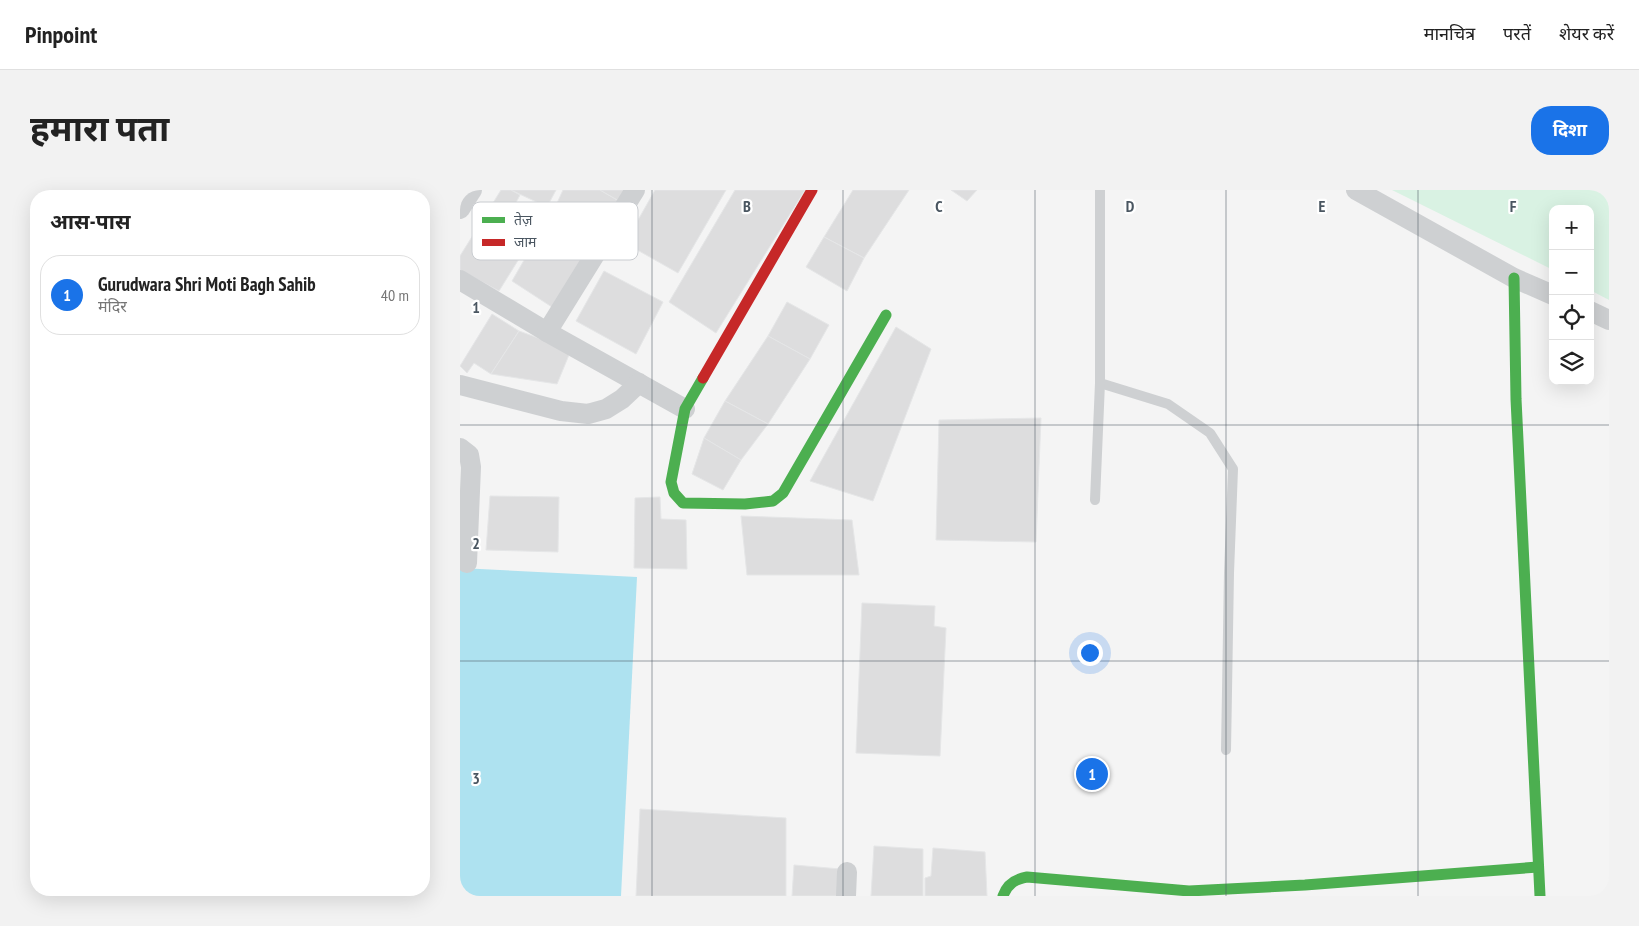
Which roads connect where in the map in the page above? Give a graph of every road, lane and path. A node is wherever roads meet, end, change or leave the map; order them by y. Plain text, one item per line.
1 (472, 190) edge
2 (635, 190) edge
3 (812, 190) edge
4 (1100, 190) edge
5 (1356, 190) edge
6 (628, 202) edge
7 (460, 210) edge
8 (592, 260) edge
9 (1514, 278) junction
10 (460, 280) edge
11 (1549, 293) edge
12 (1594, 313) edge
13 (886, 315) dead end
14 (1609, 320) edge
15 (547, 332) junction
16 (639, 383) junction
17 (1100, 383) junction
18 (460, 385) edge
19 (685, 409) junction
20 (460, 448) edge
21 (1095, 500) dead end
22 (467, 563) dead end
23 (1226, 750) dead end
24 (1538, 867) junction
25 (847, 872) dead end
26 (846, 896) edge
27 (1003, 896) edge
28 (1540, 896) edge

1 - 7 street
2 - 6 street
3 - 19 street
4 - 17 lane
5 - 9 street
8 - 15 street
9 - 11 street
9 - 24 street
10 - 15 street
12 - 14 street
13 - 19 street
15 - 16 street
16 - 18 street
16 - 19 street
17 - 21 lane
17 - 23 lane
20 - 22 street
24 - 27 street
24 - 28 street
25 - 26 street

